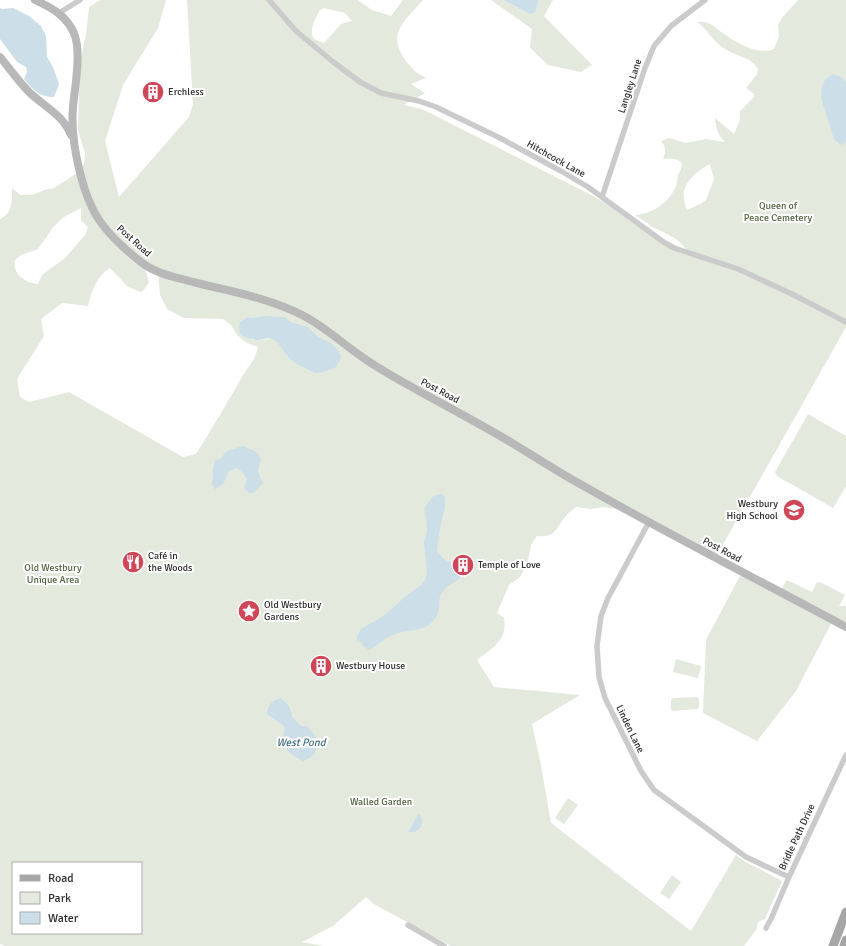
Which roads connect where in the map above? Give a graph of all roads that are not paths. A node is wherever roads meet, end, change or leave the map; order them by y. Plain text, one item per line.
1 (35, 0) edge
2 (80, 0) edge
3 (269, 0) edge
4 (705, 0) edge
5 (59, 13) junction
6 (0, 57) edge
7 (72, 112) junction
8 (62, 118) junction
9 (74, 143) junction
10 (602, 197) junction
11 (846, 322) edge
12 (649, 522) junction
13 (846, 627) edge
14 (846, 755) edge
15 (789, 877) junction
16 (845, 916) edge
17 (408, 925) dead end
18 (766, 928) dead end
19 (846, 940) edge
20 (444, 946) edge
21 (833, 946) edge
22 (844, 946) edge

1 - 5 main road, Post Road
2 - 5 street
3 - 10 street, Hitchcock Lane
4 - 10 street, Langley Lane
5 - 7 main road, Post Road
6 - 8 main road, Post Road
7 - 8 main road
7 - 9 main road, Post Road
8 - 9 main road, Post Road
9 - 12 main road, Post Road
10 - 11 street, Hitchcock Lane
12 - 13 main road, Post Road
12 - 15 street, Linden Lane
14 - 15 street, Bridle Path Drive
15 - 18 street, Bridle Path Drive
16 - 21 main road
17 - 20 street
19 - 22 main road

